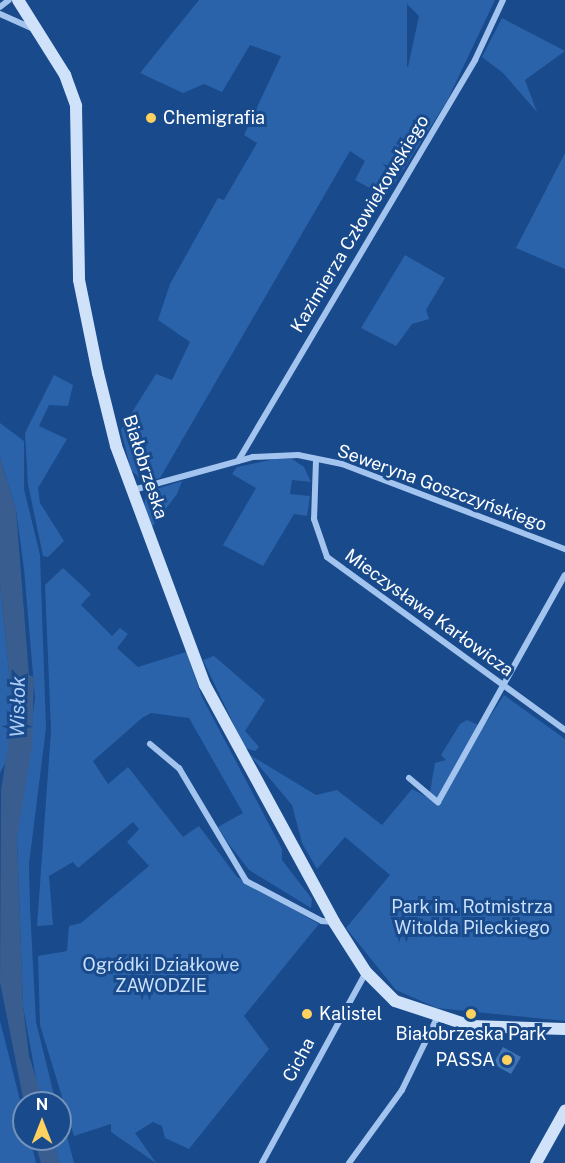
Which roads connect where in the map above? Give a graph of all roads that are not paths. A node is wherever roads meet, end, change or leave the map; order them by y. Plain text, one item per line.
1 (9, 0) edge
2 (18, 0) edge
3 (503, 0) edge
4 (0, 7) edge
5 (0, 14) edge
6 (36, 29) junction
7 (316, 460) junction
8 (238, 461) junction
9 (133, 490) junction
10 (565, 549) edge
11 (565, 575) edge
12 (505, 688) junction
13 (565, 730) edge
14 (150, 744) dead end
15 (409, 778) dead end
16 (334, 922) junction
17 (366, 972) junction
18 (437, 1018) junction
19 (565, 1029) edge
20 (539, 1031) junction
21 (565, 1036) edge
22 (565, 1111) edge
23 (262, 1163) edge
24 (349, 1163) edge
25 (536, 1163) edge

1 - 4 street
2 - 6 street, Białobrzeska
3 - 8 street, Kazimierza Człowiekowskiego
5 - 6 street
6 - 9 street, Białobrzeska
7 - 8 street, Seweryna Goszczyńskiego
7 - 10 street, Seweryna Goszczyńskiego
7 - 12 street, Mieczysława Karłowicza
8 - 9 street, Seweryna Goszczyńskiego
9 - 16 street, Białobrzeska
11 - 12 street
12 - 13 street, Mieczysława Karłowicza
12 - 15 street
14 - 16 street
16 - 17 street, Białobrzeska
17 - 18 street, Białobrzeska
17 - 23 street, Cicha
18 - 20 street, Białobrzeska
18 - 24 street
19 - 20 street, Białobrzeska
20 - 21 street, Białobrzeska
22 - 25 street

